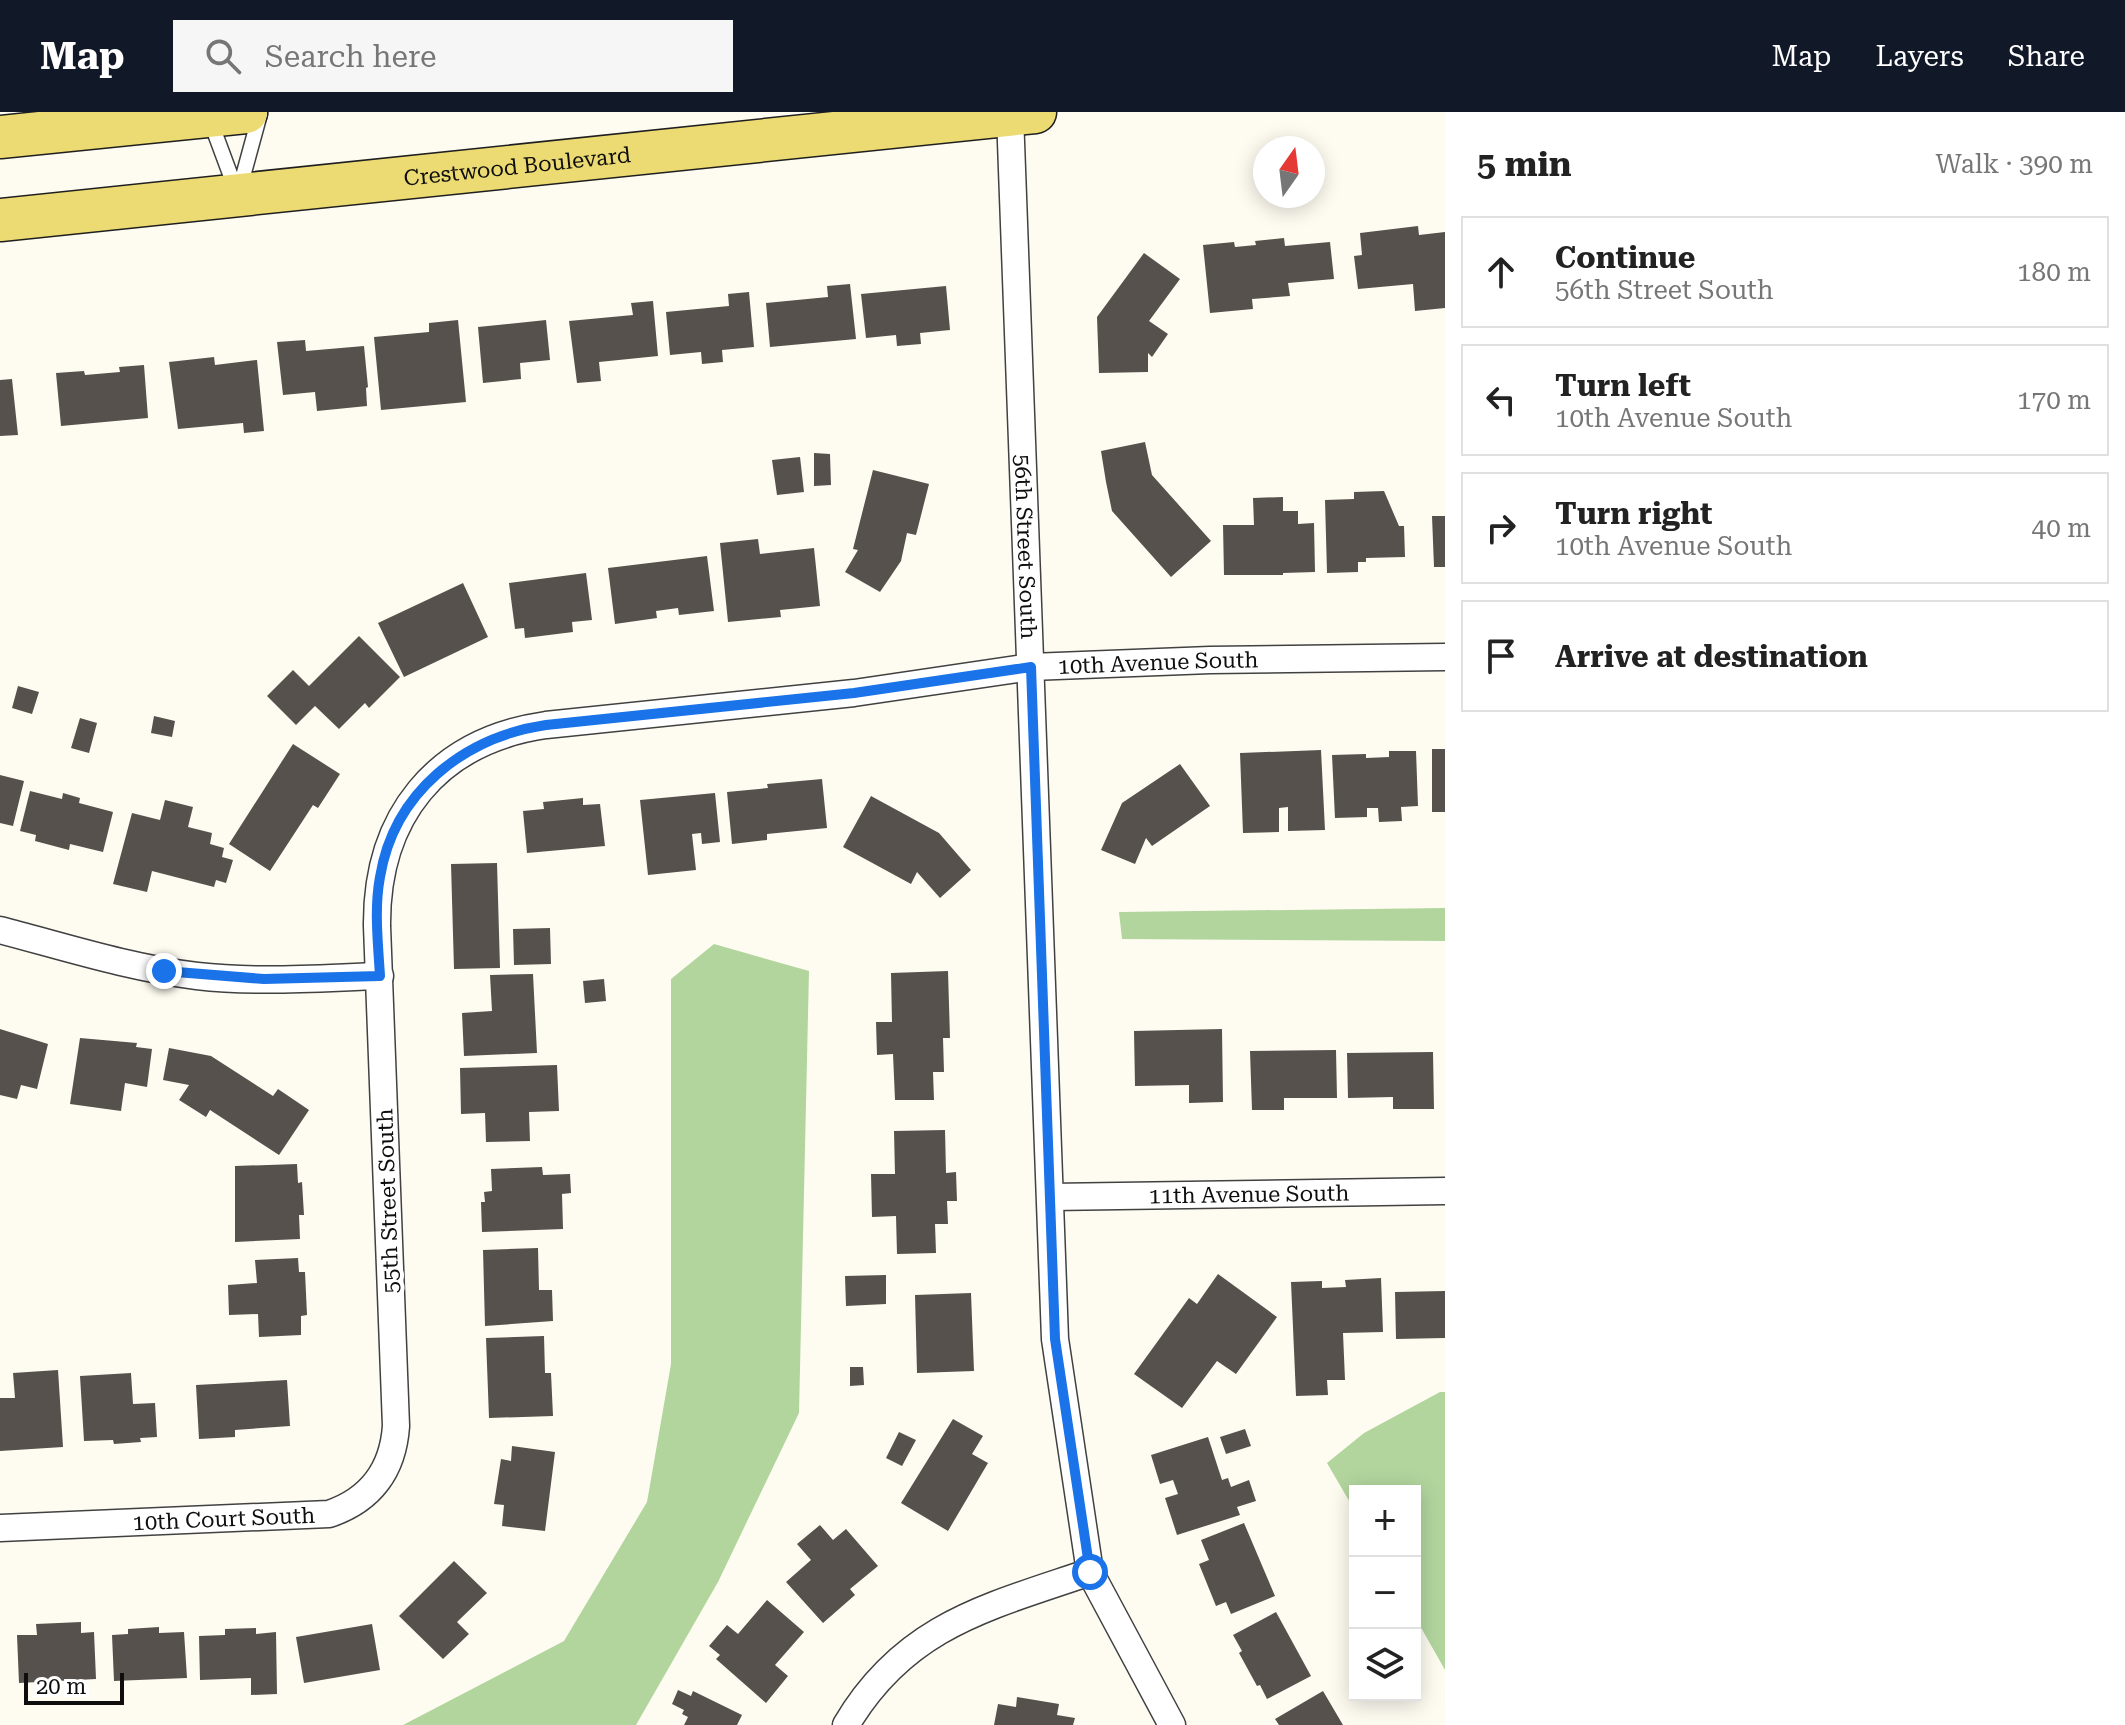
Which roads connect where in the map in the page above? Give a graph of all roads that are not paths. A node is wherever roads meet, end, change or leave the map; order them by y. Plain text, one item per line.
1 (260, 112) edge
2 (221, 113) edge
3 (1023, 113) edge
4 (0, 137) edge
5 (238, 195) junction
6 (0, 220) edge
7 (1445, 657) edge
8 (1031, 667) junction
9 (0, 930) edge
10 (380, 976) junction
11 (1445, 1191) edge
12 (1051, 1197) junction
13 (396, 1426) joint
14 (0, 1528) edge
15 (1090, 1572) junction
16 (846, 1725) edge
17 (1172, 1725) edge

1 - 5 lane
2 - 4 main road
2 - 5 lane
3 - 5 main road, Crestwood Boulevard
3 - 8 street, 56th Street South
5 - 6 main road, Crestwood Boulevard
7 - 8 street, 10th Avenue South
8 - 10 street, 10th Avenue South
8 - 12 street, 56th Street South
9 - 10 street
10 - 13 street, 55th Street South
11 - 12 street, 11th Avenue South
12 - 15 street, 56th Street South
13 - 14 street, 10th Court South
15 - 16 street
15 - 17 street, 56th Street South

